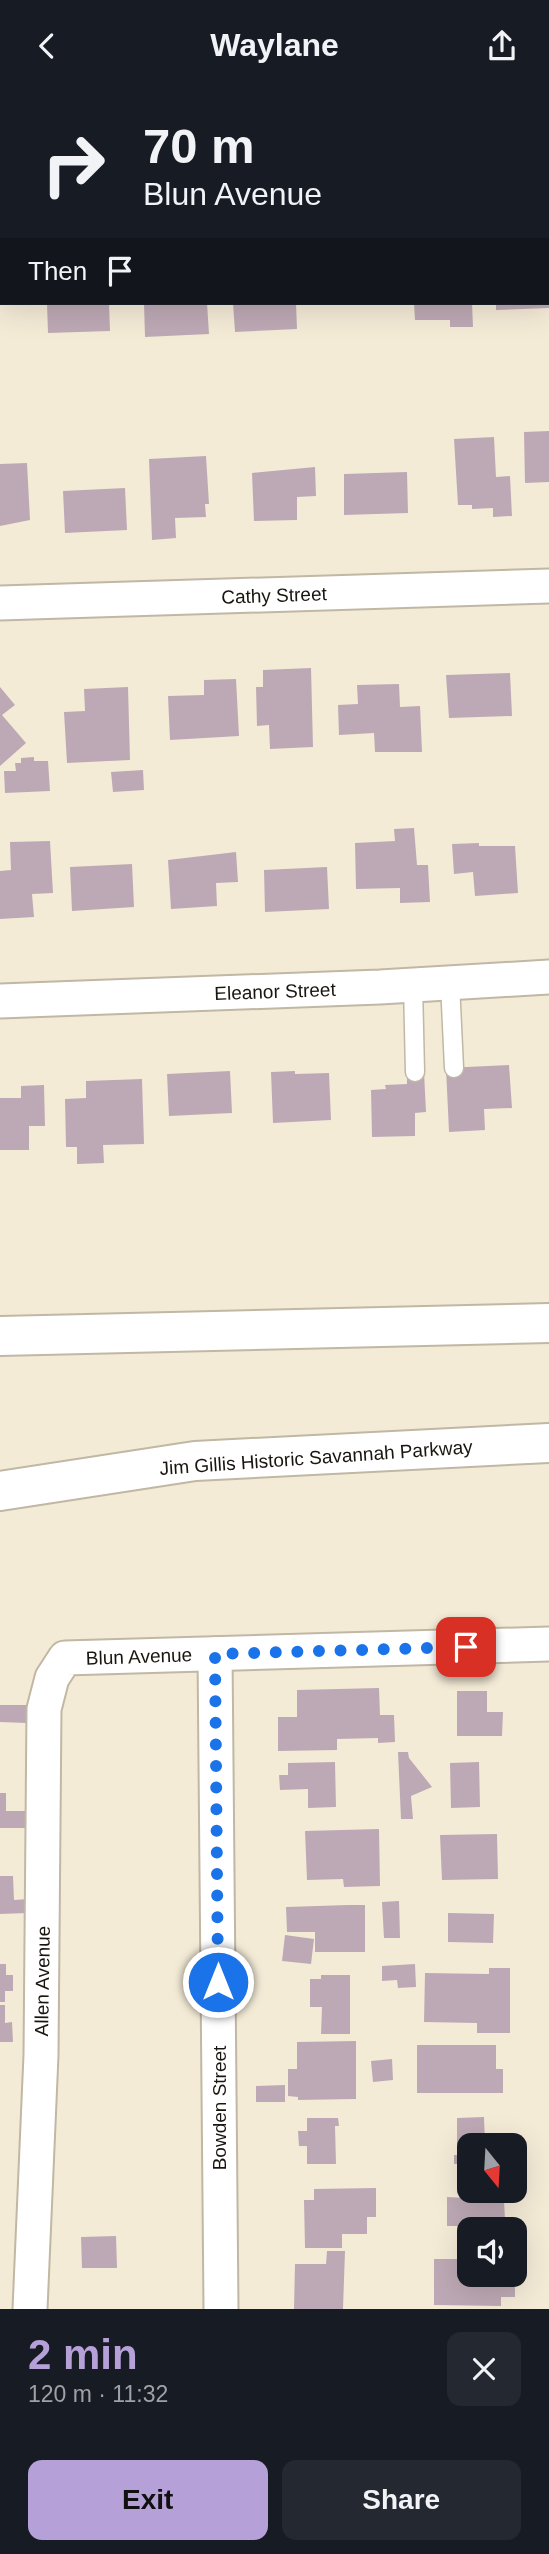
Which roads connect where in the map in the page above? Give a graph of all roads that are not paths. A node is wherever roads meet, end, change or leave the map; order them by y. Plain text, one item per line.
1 (549, 586) edge
2 (0, 603) edge
3 (549, 977) edge
4 (450, 983) junction
5 (413, 985) junction
6 (0, 1001) edge
7 (454, 1068) dead end
8 (415, 1072) dead end
9 (549, 1323) edge
10 (0, 1336) edge
11 (549, 1443) edge
12 (0, 1491) edge
13 (549, 1644) edge
14 (215, 1654) junction
15 (65, 1658) joint
16 (15, 2250) edge
17 (30, 2309) edge
18 (221, 2309) edge

1 - 2 street, Cathy Street
3 - 4 street, Eleanor Street
4 - 5 street, Eleanor Street
4 - 7 lane
5 - 6 street, Eleanor Street
5 - 8 lane
9 - 10 highway
11 - 12 highway, Jim Gillis Historic Savannah Parkway
13 - 14 street, Blun Avenue
14 - 15 street, Blun Avenue
14 - 18 street, Bowden Street
15 - 16 street, Allen Avenue
16 - 17 street, Allen Avenue

